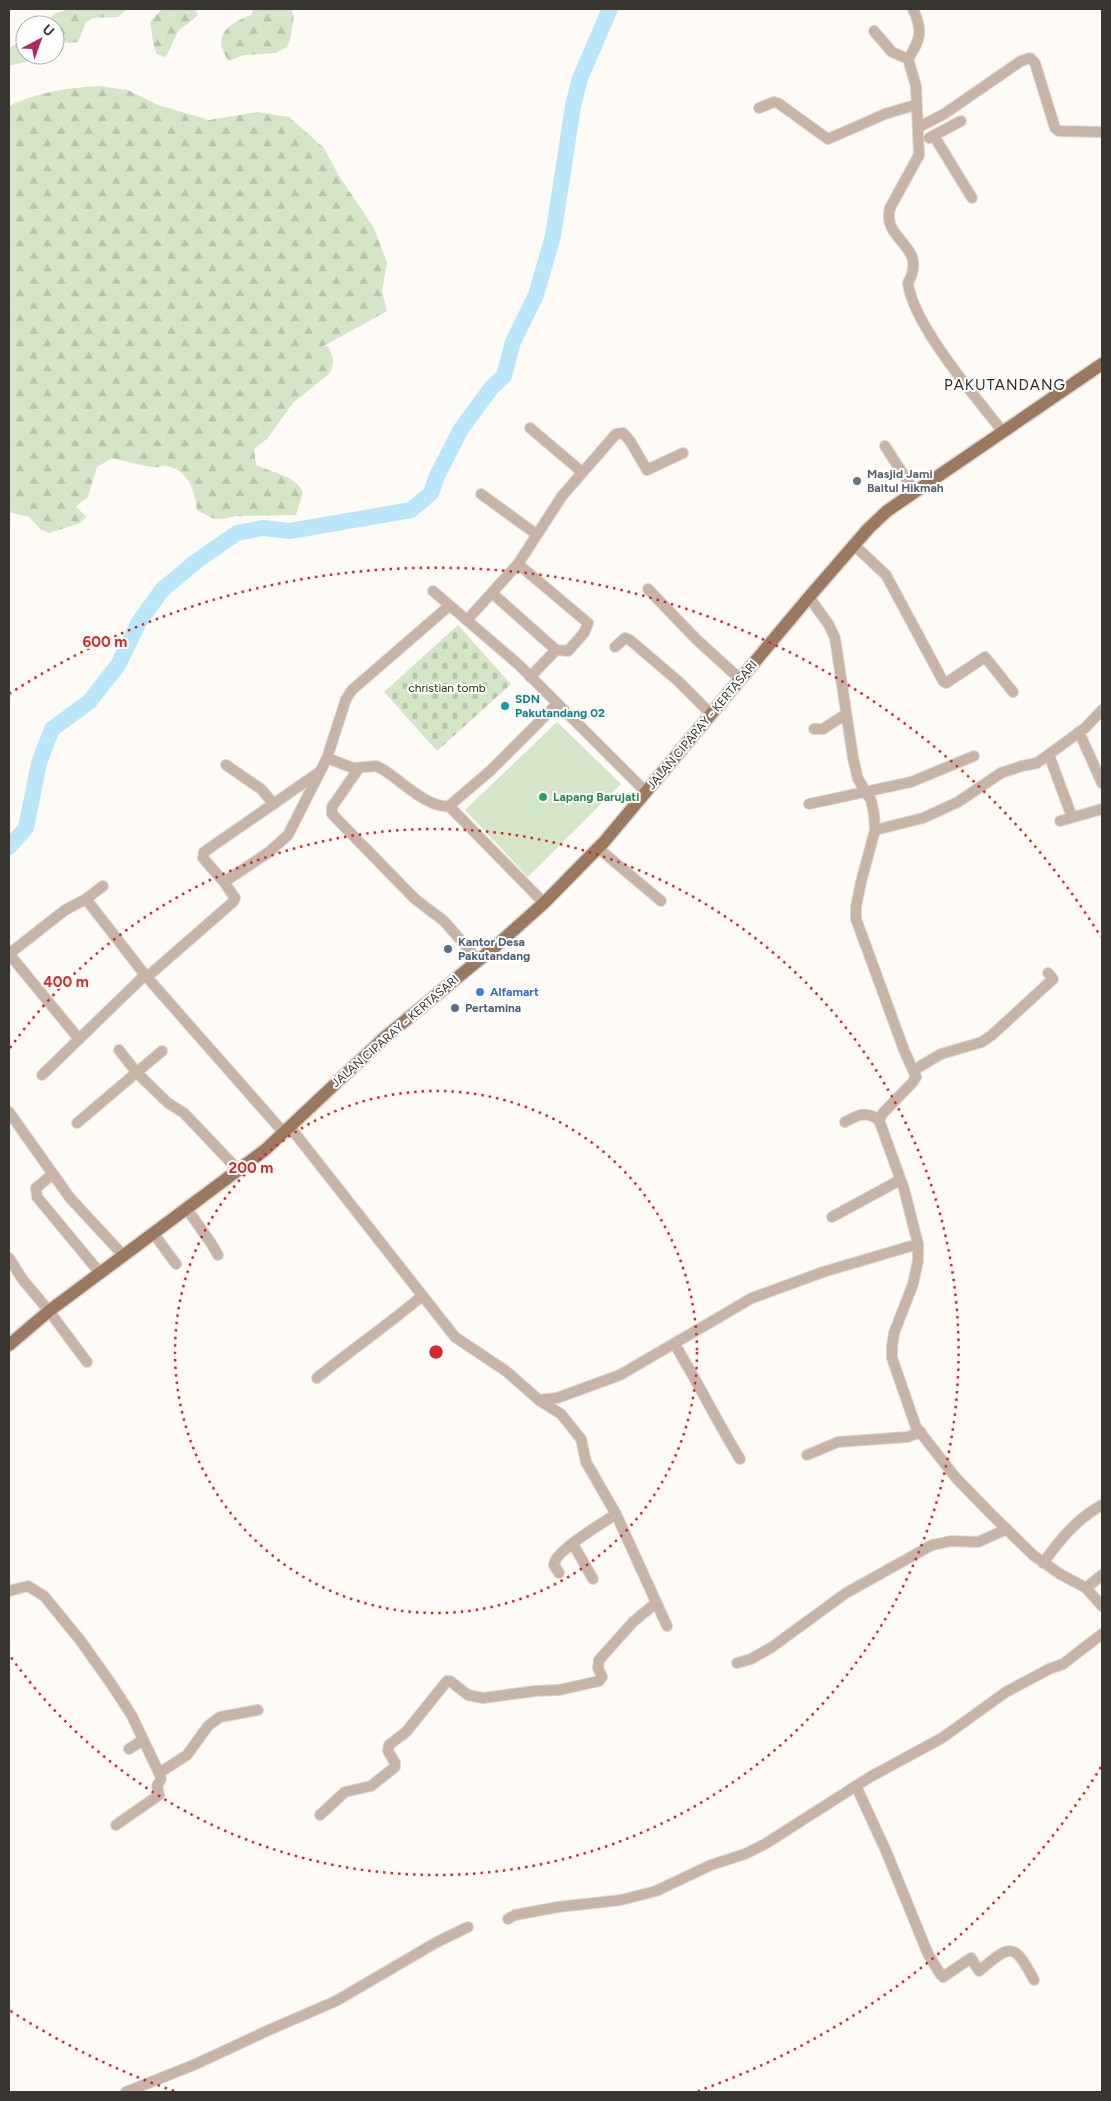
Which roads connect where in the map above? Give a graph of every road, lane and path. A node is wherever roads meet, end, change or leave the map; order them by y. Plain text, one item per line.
1 (913, 9) edge
2 (874, 31) dead end
3 (908, 59) junction
4 (915, 106) junction
5 (759, 108) dead end
6 (961, 121) dead end
7 (919, 127) junction
8 (1102, 132) edge
9 (934, 136) junction
10 (920, 144) junction
11 (972, 198) dead end
12 (1102, 364) edge
13 (530, 428) dead end
14 (1003, 432) junction
15 (885, 446) dead end
16 (683, 453) dead end
17 (582, 472) junction
18 (914, 491) junction
19 (481, 494) dead end
20 (536, 534) junction
21 (854, 545) junction
22 (518, 564) junction
23 (648, 589) dead end
24 (433, 591) dead end
25 (492, 593) junction
26 (809, 597) junction
27 (450, 606) junction
28 (467, 620) junction
29 (615, 647) dead end
30 (556, 650) junction
31 (530, 677) junction
32 (740, 679) junction
33 (1013, 692) dead end
34 (557, 704) junction
35 (1102, 710) edge
36 (711, 714) junction
37 (846, 714) junction
38 (814, 729) dead end
39 (1079, 732) junction
40 (1049, 755) junction
41 (974, 756) dead end
42 (327, 758) junction
43 (226, 765) dead end
44 (360, 768) junction
45 (321, 771) junction
46 (1102, 782) edge
47 (646, 792) junction
48 (865, 793) junction
49 (274, 804) junction
50 (809, 804) dead end
51 (449, 806) junction
52 (1102, 810) edge
53 (1072, 817) junction
54 (1060, 821) dead end
55 (875, 830) junction
56 (598, 848) junction
57 (224, 882) junction
58 (103, 886) dead end
59 (86, 899) junction
60 (661, 901) dead end
61 (544, 903) junction
62 (9, 954) edge
63 (478, 960) junction
64 (1048, 973) dead end
65 (146, 976) junction
66 (79, 1039) junction
67 (119, 1050) dead end
68 (162, 1051) dead end
69 (914, 1070) junction
70 (137, 1073) junction
71 (42, 1075) dead end
72 (9, 1112) edge
73 (879, 1120) junction
74 (845, 1122) dead end
75 (77, 1123) dead end
76 (287, 1130) junction
77 (239, 1171) junction
78 (53, 1174) junction
79 (900, 1180) junction
80 (187, 1209) junction
81 (832, 1218) dead end
82 (153, 1233) junction
83 (918, 1244) junction
84 (218, 1255) dead end
85 (123, 1256) junction
86 (9, 1258) edge
87 (176, 1264) dead end
88 (100, 1273) junction
89 (422, 1296) junction
90 (49, 1311) junction
91 (9, 1345) edge
92 (675, 1345) junction
93 (87, 1362) dead end
94 (317, 1378) dead end
95 (539, 1400) junction
96 (921, 1432) junction
97 (807, 1455) dead end
98 (740, 1460) dead end
99 (1102, 1506) edge
100 (616, 1514) junction
101 (1007, 1529) junction
102 (572, 1544) junction
103 (1043, 1563) junction
104 (560, 1573) dead end
105 (1102, 1575) edge
106 (592, 1579) dead end
107 (1086, 1588) junction
108 (9, 1591) edge
109 (656, 1603) junction
110 (1102, 1606) edge
111 (667, 1626) dead end
112 (1102, 1634) edge
113 (737, 1663) dead end
114 (258, 1710) dead end
115 (143, 1740) junction
116 (129, 1749) dead end
117 (159, 1773) junction
118 (856, 1786) junction
119 (320, 1815) dead end
120 (116, 1825) dead end
121 (508, 1919) dead end
122 (468, 1927) dead end
123 (1034, 1980) dead end
124 (126, 2092) edge

1 - 3 street
2 - 3 street
3 - 4 street
4 - 5 street
4 - 7 street
6 - 9 street
7 - 8 street
7 - 10 street
9 - 10 street
9 - 11 street
10 - 14 street
12 - 14 main road, JALAN CIPARAY - KERTASARI
13 - 17 street
14 - 18 main road, JALAN CIPARAY - KERTASARI
15 - 18 street
16 - 17 street
17 - 20 street
18 - 21 main road, JALAN CIPARAY - KERTASARI
19 - 20 street
20 - 22 street
21 - 26 main road, JALAN CIPARAY - KERTASARI
21 - 33 street
22 - 25 street
22 - 30 street
23 - 32 street
24 - 27 street
25 - 28 street
25 - 30 street
26 - 32 main road, JALAN CIPARAY - KERTASARI
26 - 37 street
27 - 28 street
27 - 42 street
28 - 31 street
29 - 36 street
30 - 31 street
31 - 34 street
32 - 36 main road, JALAN CIPARAY - KERTASARI
34 - 47 street
34 - 51 street
35 - 39 street
36 - 47 main road, JALAN CIPARAY - KERTASARI
37 - 38 street
37 - 48 street
39 - 40 street
39 - 46 street
40 - 53 street
40 - 55 street
41 - 48 street
42 - 44 street
42 - 45 street
43 - 49 street
44 - 51 street
44 - 63 street
45 - 49 street
45 - 57 street
47 - 56 main road, JALAN CIPARAY - KERTASARI
48 - 50 street
48 - 55 street
49 - 57 street
51 - 61 street
52 - 53 street
53 - 54 street
55 - 69 street
56 - 60 street
56 - 61 main road, JALAN CIPARAY - KERTASARI
57 - 65 street
58 - 59 street
59 - 62 street
59 - 65 street
61 - 63 main road, JALAN CIPARAY - KERTASARI
62 - 66 street
63 - 76 main road, JALAN CIPARAY - KERTASARI
64 - 69 street
65 - 66 street
65 - 76 street
66 - 71 street
67 - 70 street
68 - 70 street
69 - 73 street
70 - 75 street
70 - 77 street
72 - 78 street
73 - 74 street
73 - 79 street
76 - 77 main road, JALAN CIPARAY - KERTASARI
76 - 89 street
77 - 80 main road, JALAN CIPARAY - KERTASARI
78 - 85 street
78 - 88 street
79 - 81 street
79 - 83 street
80 - 82 main road, JALAN CIPARAY - KERTASARI
80 - 84 street
82 - 85 main road, JALAN CIPARAY - KERTASARI
82 - 87 street
83 - 92 street
83 - 96 street
85 - 88 main road, JALAN CIPARAY - KERTASARI
86 - 90 street
88 - 90 main road, JALAN CIPARAY - KERTASARI
89 - 94 street
89 - 95 street
90 - 91 main road, JALAN CIPARAY - KERTASARI
90 - 93 street
92 - 95 street
92 - 98 street
95 - 100 street
96 - 97 street
96 - 101 street
99 - 103 street
100 - 102 street
100 - 109 street
101 - 103 street
101 - 113 street
102 - 104 street
102 - 106 street
103 - 107 street
105 - 107 street
107 - 110 street
108 - 115 street
109 - 111 street
109 - 119 street
112 - 118 street
114 - 117 street
115 - 116 street
115 - 117 street
117 - 120 street
118 - 121 street
118 - 123 street
122 - 124 street

